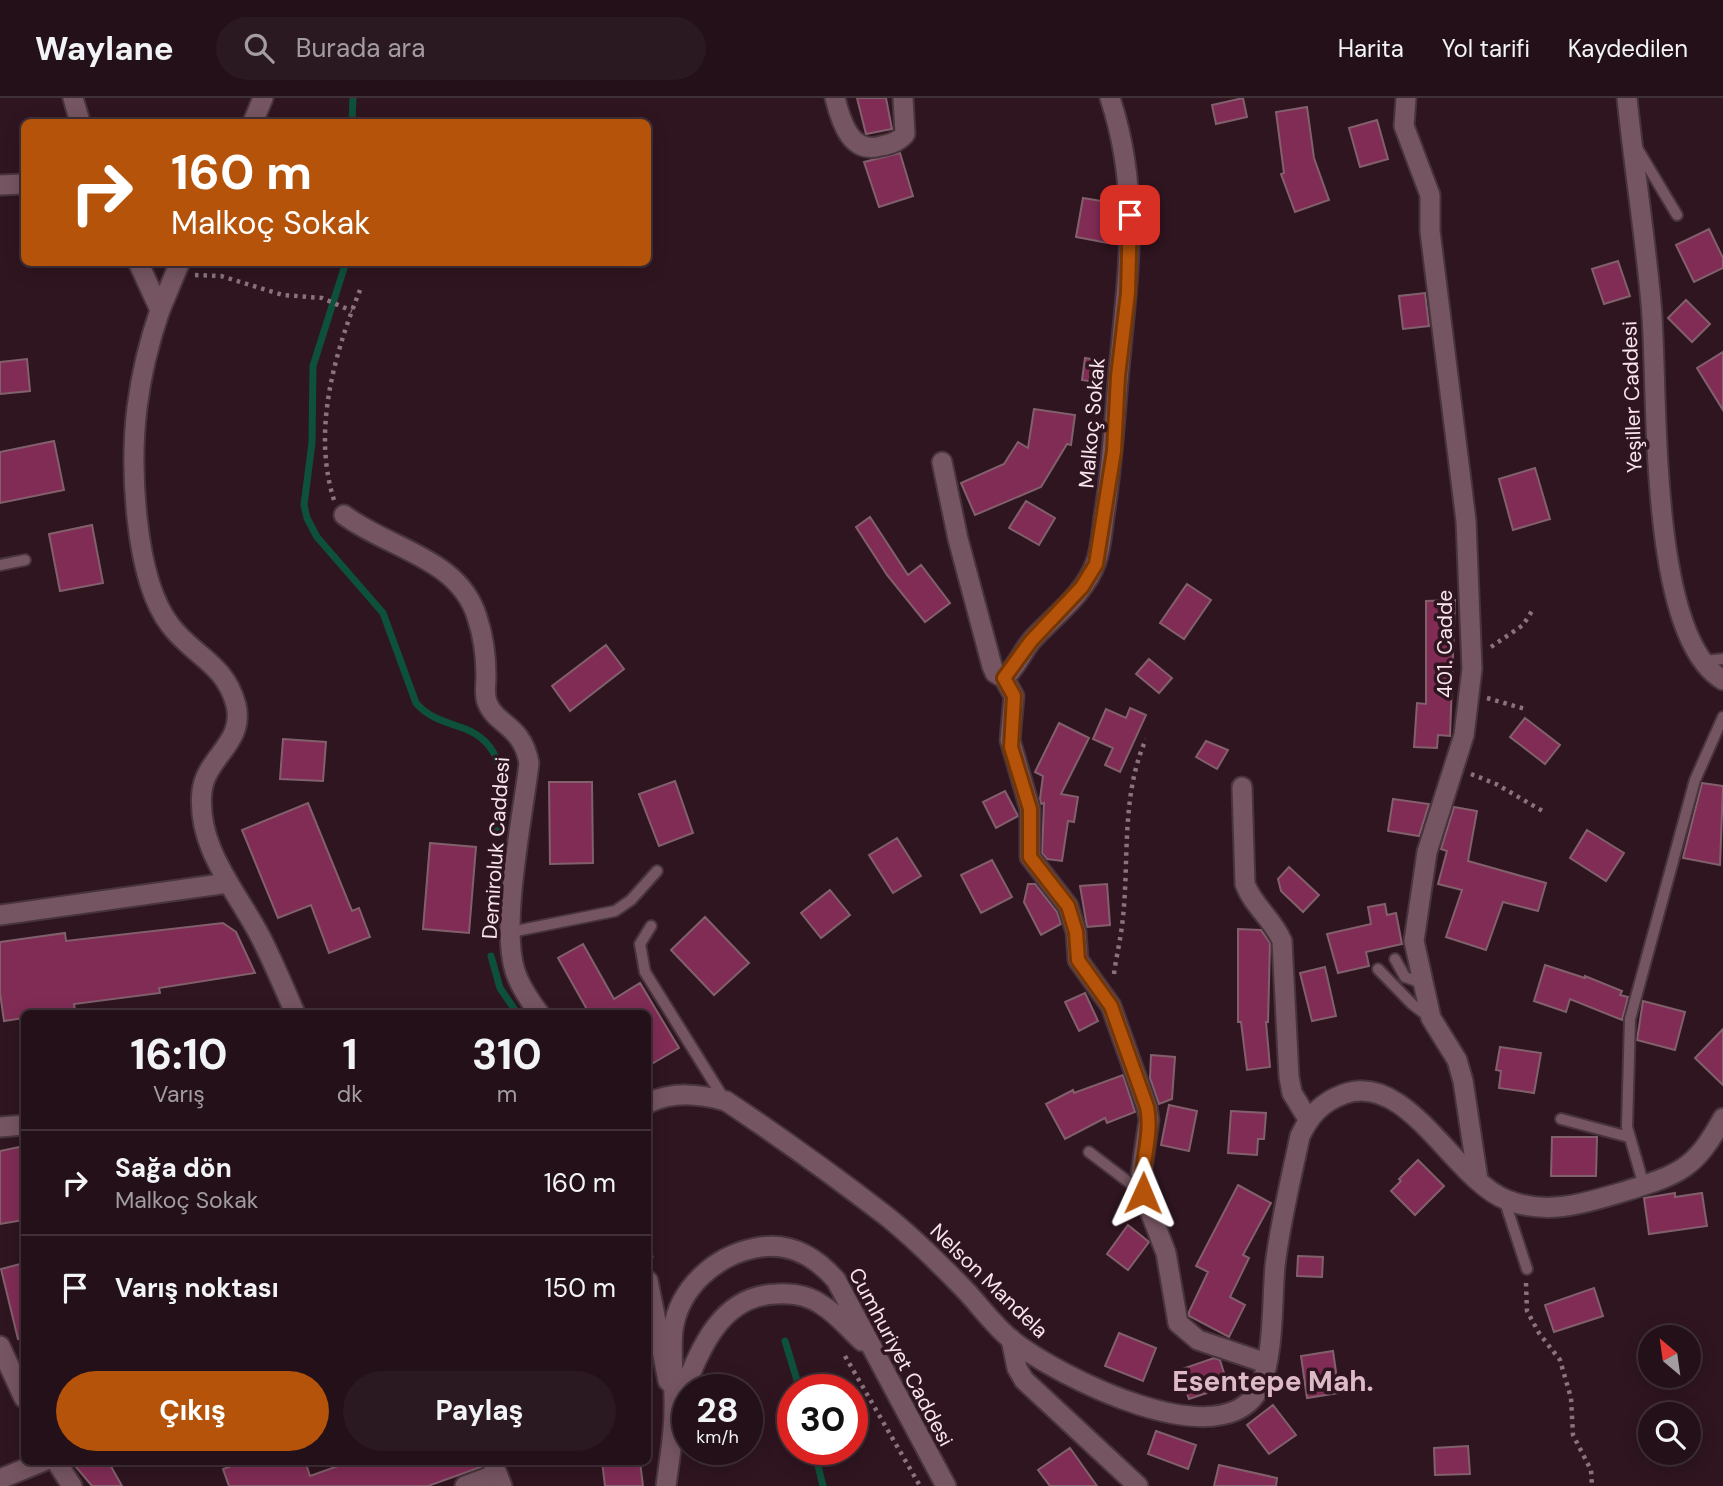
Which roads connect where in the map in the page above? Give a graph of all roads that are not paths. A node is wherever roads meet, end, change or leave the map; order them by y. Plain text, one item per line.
1 (73, 98) edge
2 (262, 98) edge
3 (835, 98) edge
4 (903, 98) edge
5 (1110, 98) edge
6 (1406, 98) edge
7 (1627, 98) edge
8 (79, 119) edge
9 (254, 119) edge
10 (1631, 140) junction
11 (21, 184) edge
12 (0, 185) edge
13 (1677, 215) dead end
14 (140, 266) edge
15 (184, 266) edge
16 (160, 310) junction
17 (942, 462) dead end
18 (344, 515) road end
19 (25, 560) dead end
20 (0, 565) edge
21 (1713, 660) edge
22 (1004, 678) junction
23 (1723, 680) edge
24 (1723, 717) edge
25 (1242, 787) dead end
26 (657, 870) dead end
27 (228, 883) junction
28 (0, 915) edge
29 (651, 926) dead end
30 (510, 932) junction
31 (1395, 959) dead end
32 (1378, 969) dead end
33 (1422, 983) junction
34 (294, 1010) edge
35 (537, 1010) edge
36 (1431, 1018) junction
37 (726, 1101) junction
38 (651, 1102) edge
39 (1723, 1118) edge
40 (1308, 1119) junction
41 (1561, 1119) dead end
42 (21, 1125) edge
43 (0, 1127) edge
44 (1629, 1137) junction
45 (1089, 1152) dead end
46 (1478, 1180) junction
47 (1644, 1186) junction
48 (1143, 1193) junction
49 (1504, 1199) junction
50 (1527, 1269) road end
51 (651, 1296) edge
52 (1011, 1339) junction
53 (0, 1346) edge
54 (870, 1349) junction
55 (1266, 1363) junction
56 (11, 1369) edge
57 (674, 1374) edge
58 (692, 1374) edge
59 (21, 1391) edge
60 (672, 1402) edge
61 (672, 1430) edge
62 (34, 1465) edge
63 (59, 1465) edge
64 (497, 1474) edge
65 (0, 1479) edge
66 (72, 1486) edge
67 (465, 1486) edge
68 (666, 1486) edge
69 (946, 1486) edge
70 (1138, 1486) edge

1 - 8 street
2 - 9 street
3 - 4 street
5 - 22 street, Malkoç Sokak
6 - 33 street, 401. Cadde
7 - 10 street, Yeşiller Caddesi
10 - 13 lane
10 - 21 street, Yeşiller Caddesi
11 - 12 street
14 - 16 street
15 - 16 street
16 - 27 street
17 - 22 street
18 - 30 street, Demiroluk Caddesi
19 - 20 lane
21 - 23 street, Yeşiller Caddesi
22 - 48 street
24 - 44 lane
25 - 40 street
26 - 30 lane
27 - 28 street
27 - 34 street
29 - 37 lane
30 - 35 street, Demiroluk Caddesi
31 - 33 lane
32 - 36 lane
33 - 36 street, 401. Cadde
36 - 46 street, 401. Cadde
37 - 38 street, Nelson Mandela
37 - 52 street, Nelson Mandela
39 - 47 street
40 - 46 street
40 - 55 street, Nelson Mandela
41 - 44 lane
42 - 43 street
44 - 47 lane
45 - 48 lane
46 - 49 street
47 - 49 street
48 - 55 street
49 - 50 lane
51 - 60 street
52 - 55 street, Nelson Mandela
52 - 70 street
53 - 56 street
54 - 57 street, Cumhuriyet Caddesi
54 - 58 street
54 - 69 street, Cumhuriyet Caddesi
56 - 59 street
61 - 68 street, Cumhuriyet Caddesi
62 - 65 street
63 - 66 street
64 - 67 street

